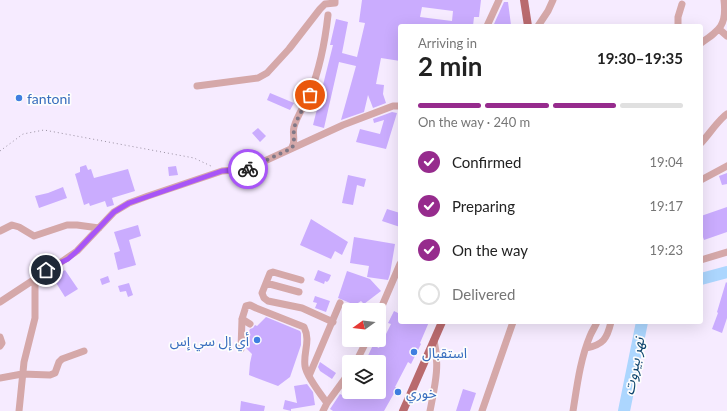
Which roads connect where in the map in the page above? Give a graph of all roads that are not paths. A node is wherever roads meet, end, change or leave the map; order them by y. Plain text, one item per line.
1 (335, 0) edge
2 (499, 0) edge
3 (524, 0) edge
4 (553, 0) edge
5 (724, 0) edge
6 (682, 4) dead end
7 (328, 15) dead end
8 (488, 24) edge
9 (528, 24) edge
10 (539, 24) edge
11 (678, 24) edge
12 (719, 29) junction
13 (727, 36) edge
14 (703, 41) edge
15 (197, 86) dead end
16 (398, 106) edge
17 (727, 114) edge
18 (703, 141) edge
19 (292, 148) junction
20 (727, 166) edge
21 (703, 179) edge
22 (99, 228) junction
23 (0, 231) edge
24 (727, 252) edge
25 (703, 259) edge
26 (398, 269) edge
27 (35, 279) junction
28 (301, 280) dead end
29 (266, 283) junction
30 (299, 292) dead end
31 (0, 302) edge
32 (340, 303) dead end
33 (383, 303) edge
34 (242, 319) junction
35 (333, 322) junction
36 (250, 324) dead end
37 (441, 324) edge
38 (512, 324) edge
39 (596, 324) edge
40 (610, 324) edge
41 (0, 337) edge
42 (434, 340) junction
43 (0, 346) edge
44 (586, 348) junction
45 (241, 349) dead end
46 (84, 351) dead end
47 (22, 374) junction
48 (310, 376) junction
49 (0, 378) edge
50 (342, 383) edge
51 (328, 403) junction
52 (19, 411) edge
53 (323, 411) edge
54 (403, 411) edge
55 (430, 411) edge
56 (482, 411) edge
57 (574, 411) edge

1 - 15 street
2 - 8 street
3 - 9 main road
4 - 10 street
5 - 12 street
6 - 11 street
7 - 19 street
12 - 13 street
12 - 14 street
16 - 19 street
17 - 18 street
19 - 22 street
20 - 21 street
22 - 23 street
22 - 27 street
24 - 25 street
26 - 33 street
27 - 31 street
27 - 47 street
28 - 29 street
29 - 30 street
29 - 35 street
32 - 35 street
34 - 36 street
34 - 45 street
34 - 48 street
35 - 48 street
37 - 42 main road
38 - 56 street
39 - 44 street
40 - 44 street
41 - 43 street
42 - 54 main road
42 - 55 street
44 - 57 street
46 - 47 street
47 - 49 street
47 - 52 street
48 - 51 street
50 - 51 street
51 - 53 street

